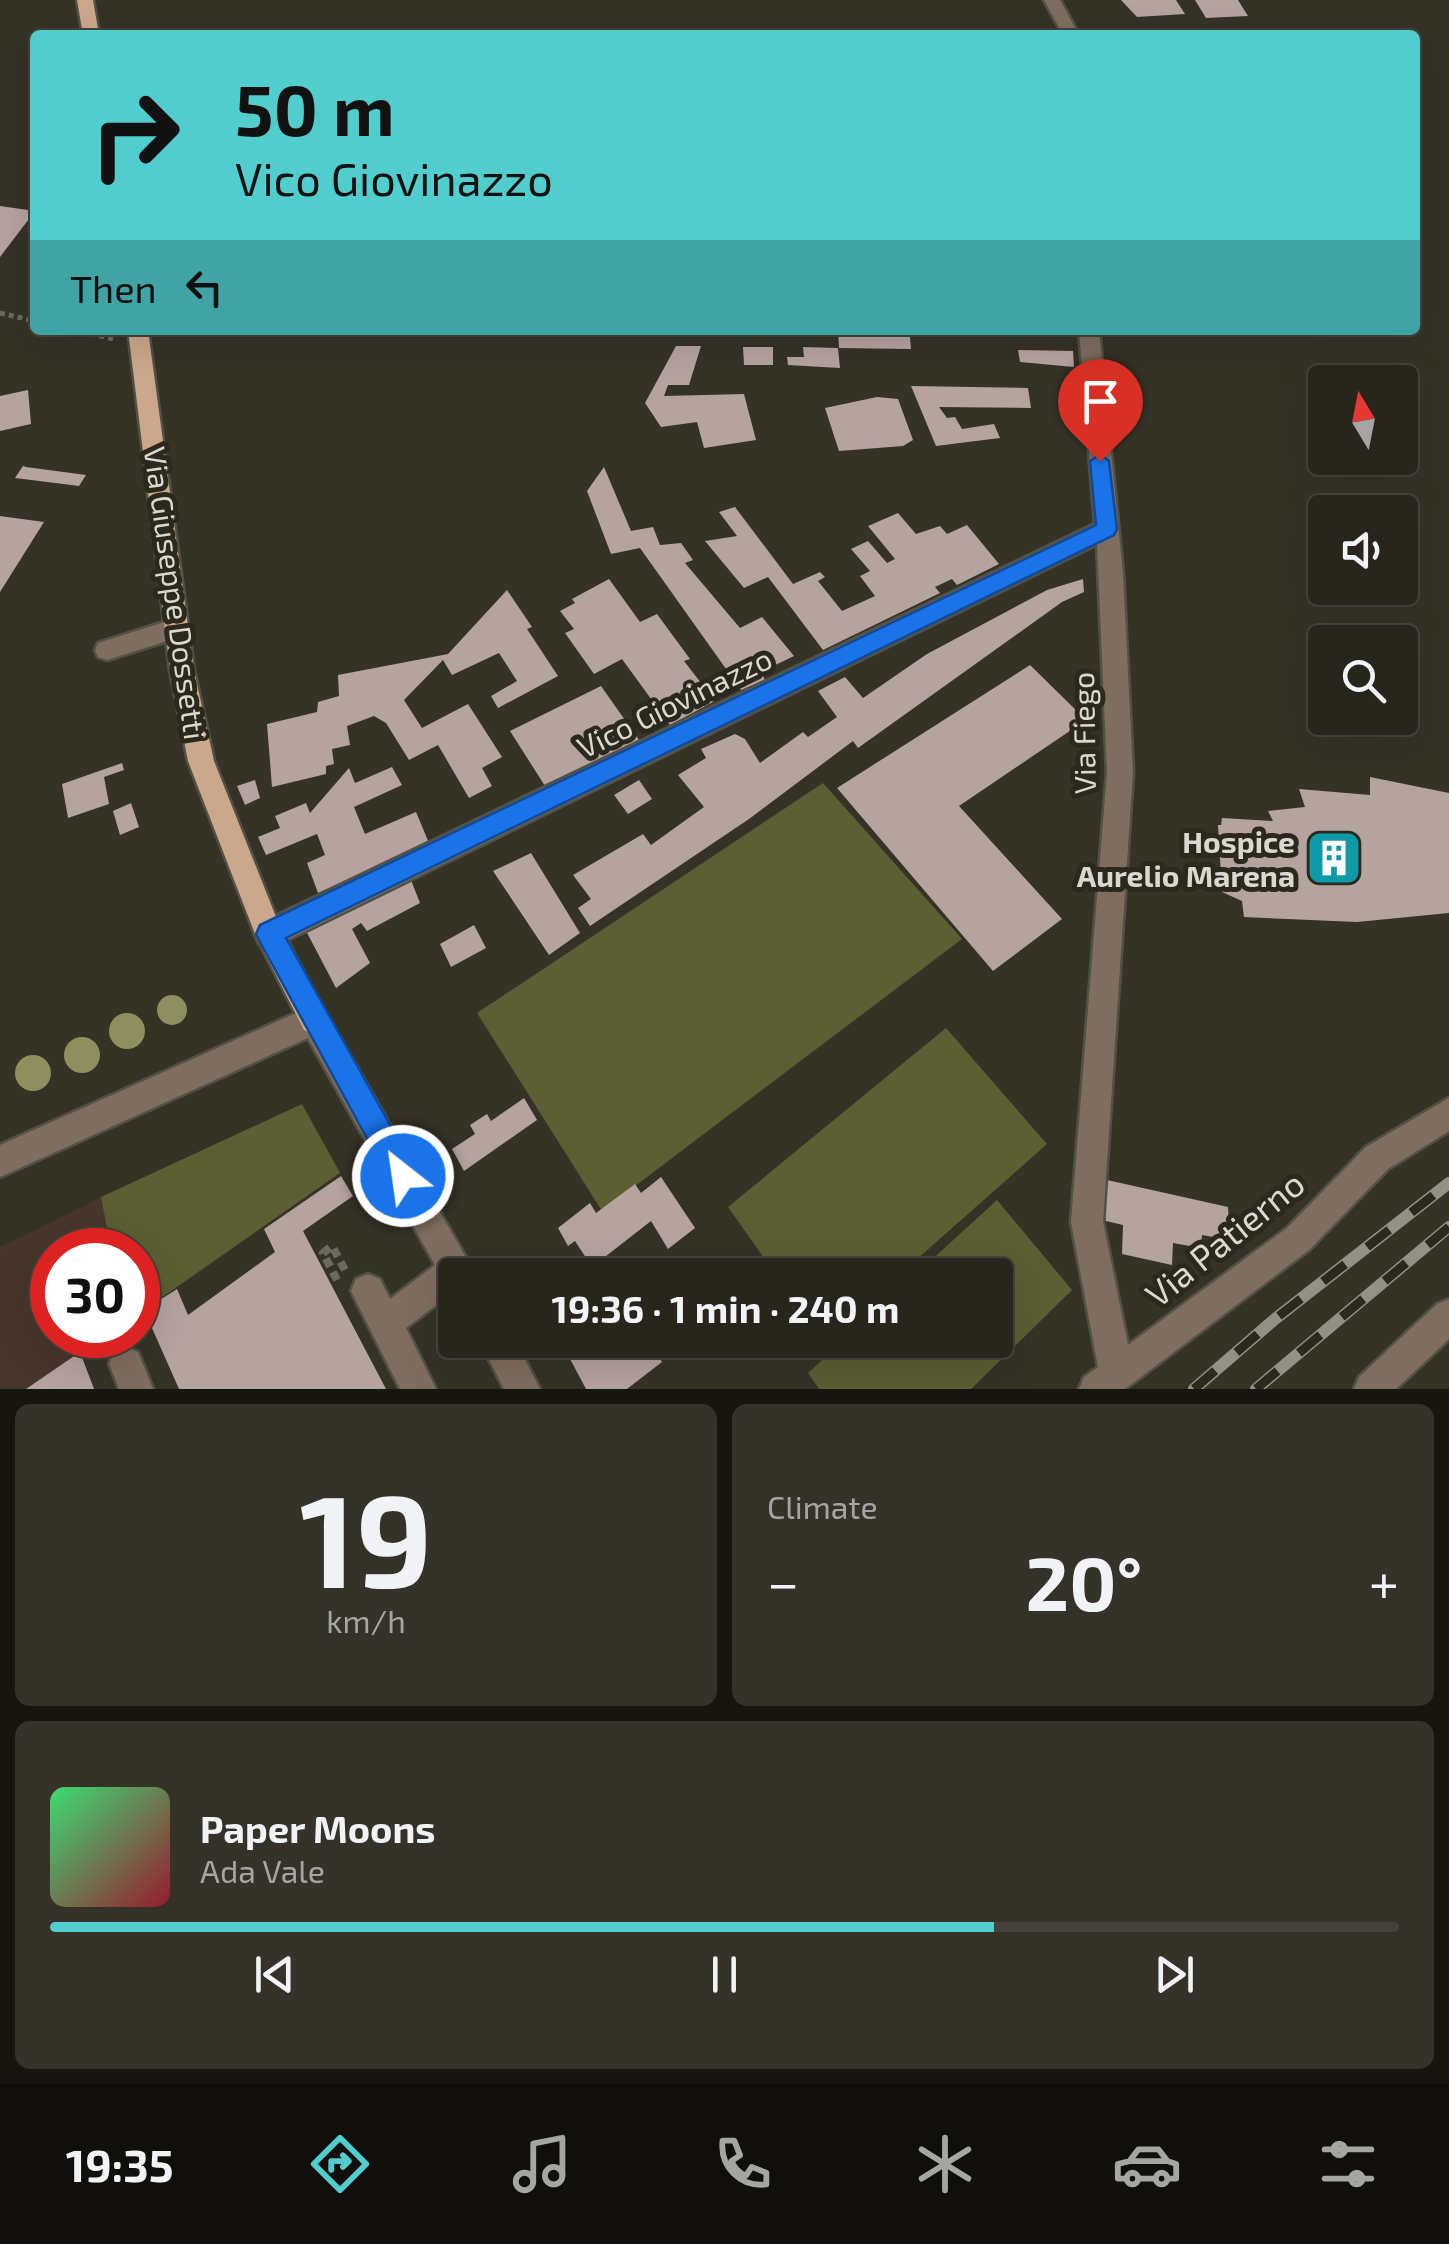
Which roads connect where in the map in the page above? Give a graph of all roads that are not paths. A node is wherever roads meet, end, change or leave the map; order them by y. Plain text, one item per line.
1 (85, 0) edge
2 (1052, 0) edge
3 (90, 30) edge
4 (1069, 30) edge
5 (1089, 335) edge
6 (139, 336) edge
7 (1106, 529) junction
8 (177, 628) junction
9 (107, 650) dead end
10 (269, 934) junction
11 (314, 1020) junction
12 (1449, 1113) edge
13 (0, 1161) edge
14 (450, 1258) edge
15 (358, 1283) road end
16 (438, 1286) edge
17 (1449, 1316) edge
18 (384, 1324) junction
19 (506, 1358) edge
20 (1106, 1381) edge
21 (419, 1389) edge
22 (523, 1389) edge
23 (1371, 1389) edge

1 - 3 main road
2 - 4 street
5 - 7 street, Via Fiego
6 - 8 main road, Via Giuseppe Dossetti
7 - 10 street, Vico Giovinazzo
7 - 20 street, Via Fiego
8 - 9 street
8 - 10 main road, Via Giuseppe Dossetti
10 - 11 main road, Via Giuseppe Dossetti
11 - 13 street
11 - 14 street, Via Giuseppe Dossetti
12 - 20 street, Via Patierno
15 - 18 street
16 - 18 street
17 - 23 street
18 - 21 street
19 - 22 street

